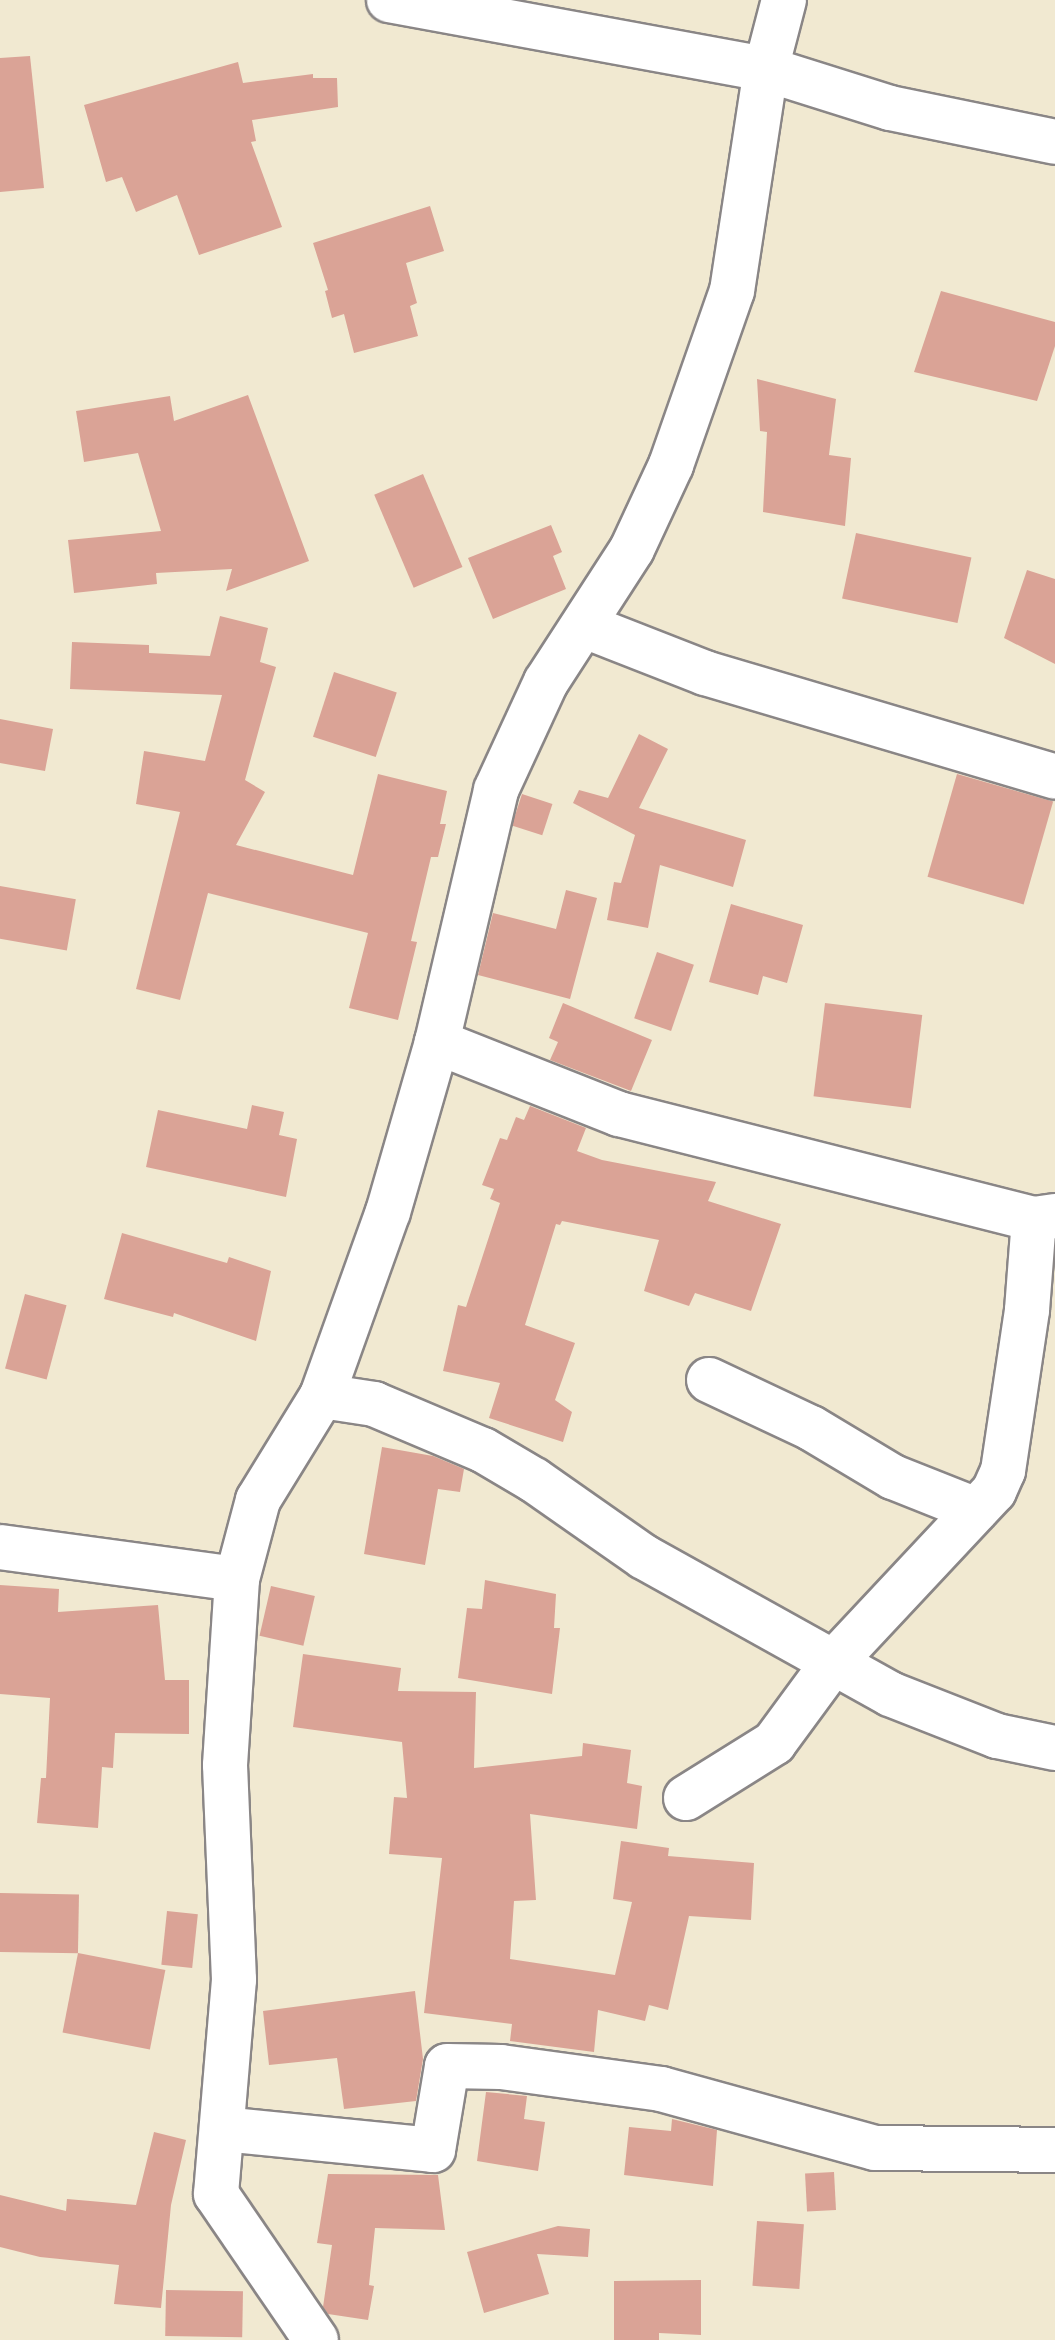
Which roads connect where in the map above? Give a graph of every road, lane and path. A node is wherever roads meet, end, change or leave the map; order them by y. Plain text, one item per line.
1 (389, 0) edge
2 (784, 0) edge
3 (766, 69) junction
4 (1055, 142) edge
5 (585, 626) junction
6 (1055, 777) edge
7 (437, 1042) junction
8 (1045, 1218) edge
9 (709, 1380) dead end
10 (322, 1396) junction
11 (976, 1510) junction
12 (0, 1547) edge
13 (237, 1579) junction
14 (832, 1664) junction
15 (1055, 1748) edge
16 (686, 1798) dead end
17 (223, 2129) junction
18 (1055, 2150) edge
19 (316, 2340) edge

1 - 3 street
2 - 3 street
3 - 4 street
3 - 5 street
5 - 6 street
5 - 7 street
7 - 8 street
7 - 10 street
8 - 11 street
9 - 11 street
10 - 13 street
10 - 14 street
11 - 14 street
12 - 13 street
13 - 17 street
14 - 15 street
14 - 16 street
17 - 18 street
17 - 19 street

